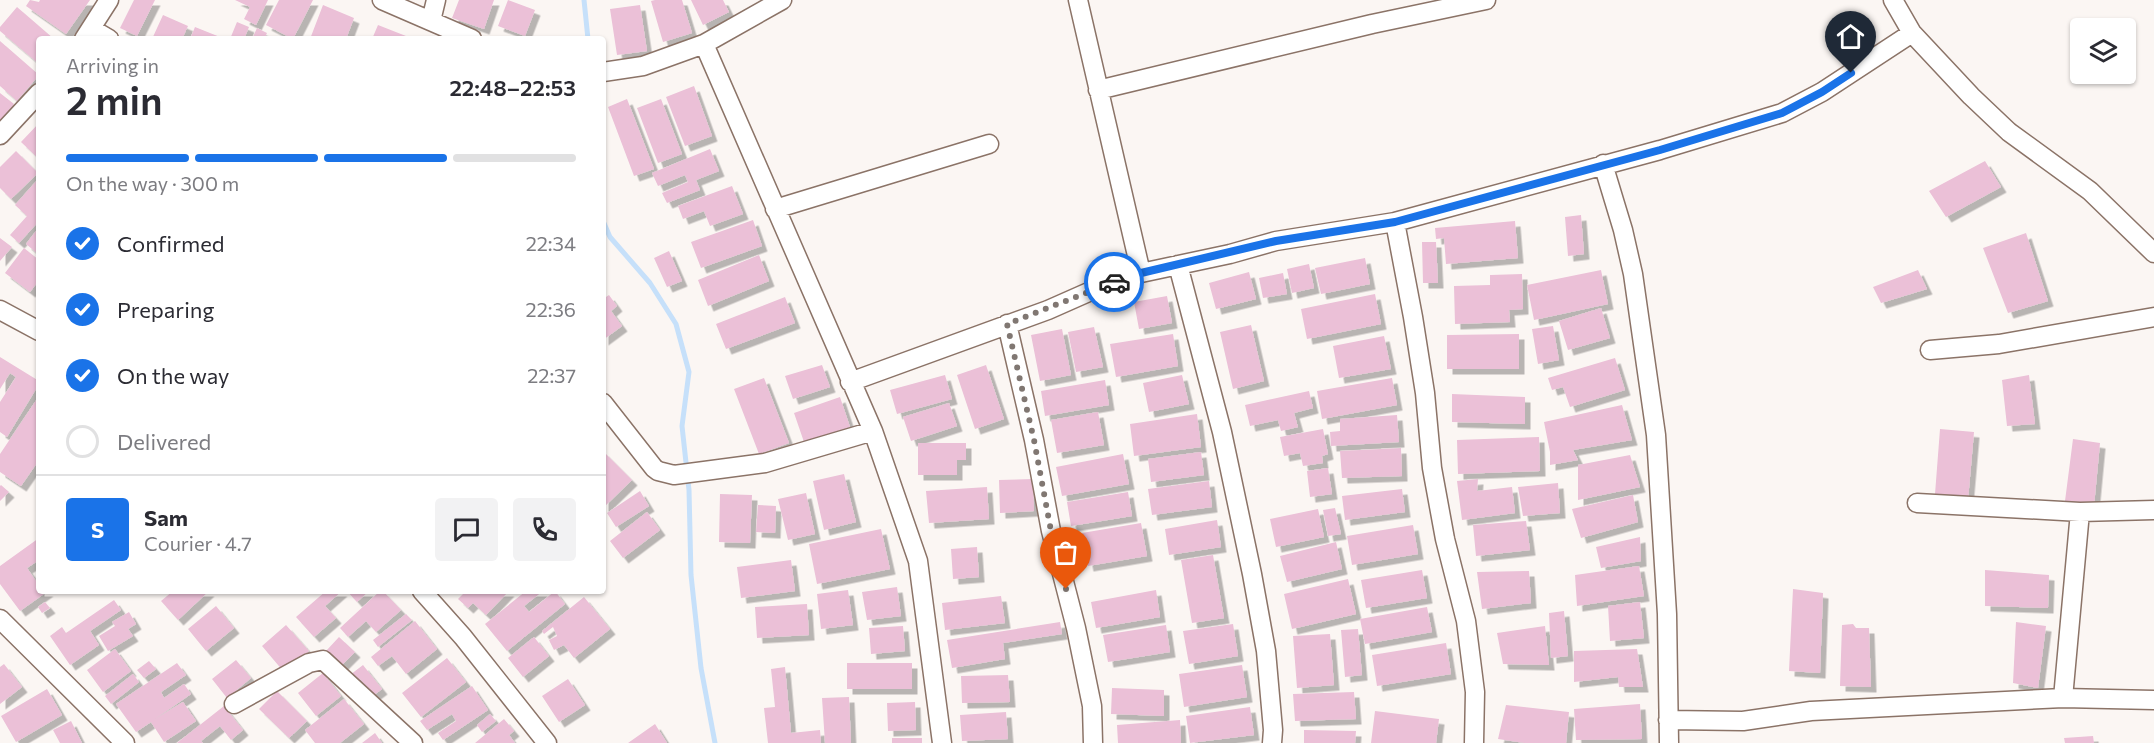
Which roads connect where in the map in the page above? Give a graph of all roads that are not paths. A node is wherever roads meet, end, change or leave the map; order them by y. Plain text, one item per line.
1 (109, 0) edge
2 (382, 0) edge
3 (436, 0) edge
4 (782, 0) edge
5 (1078, 0) edge
6 (1486, 0) edge
7 (1893, 0) edge
8 (431, 21) junction
9 (1912, 33) junction
10 (88, 34) edge
11 (465, 36) edge
12 (704, 44) junction
13 (606, 72) edge
14 (1098, 90) junction
15 (36, 96) edge
16 (0, 135) edge
17 (989, 144) dead end
18 (1603, 164) junction
19 (776, 209) junction
20 (1395, 222) junction
21 (2154, 253) edge
22 (1178, 265) junction
23 (1141, 273) junction
24 (0, 310) edge
25 (2154, 317) edge
26 (1007, 324) junction
27 (36, 330) edge
28 (1930, 350) dead end
29 (850, 382) junction
30 (606, 407) edge
31 (873, 431) junction
32 (1917, 503) dead end
33 (2154, 510) edge
34 (2080, 512) junction
35 (425, 594) edge
36 (0, 619) edge
37 (2063, 698) junction
38 (2154, 700) edge
39 (234, 704) dead end
40 (1668, 720) junction
41 (125, 743) edge
42 (413, 743) edge
43 (547, 743) edge
44 (942, 743) edge
45 (1093, 743) edge
46 (1272, 743) edge
47 (1474, 743) edge
48 (1669, 743) edge

1 - 10 street
2 - 8 street
3 - 8 street
4 - 12 street
5 - 14 street
6 - 14 street
7 - 9 street
8 - 11 street
9 - 18 street
9 - 21 street
12 - 13 street
12 - 19 street
14 - 23 street
15 - 16 street
17 - 19 street
18 - 20 street
18 - 40 street
19 - 29 street
20 - 22 street
20 - 47 street
22 - 23 street
22 - 46 street
23 - 26 street
24 - 27 street
25 - 28 street
26 - 29 street
26 - 45 street
29 - 31 street
30 - 31 street
31 - 44 street
32 - 34 street
33 - 34 street
34 - 37 street
35 - 43 street
36 - 41 street
37 - 38 street
37 - 40 street
39 - 42 street
40 - 48 street

